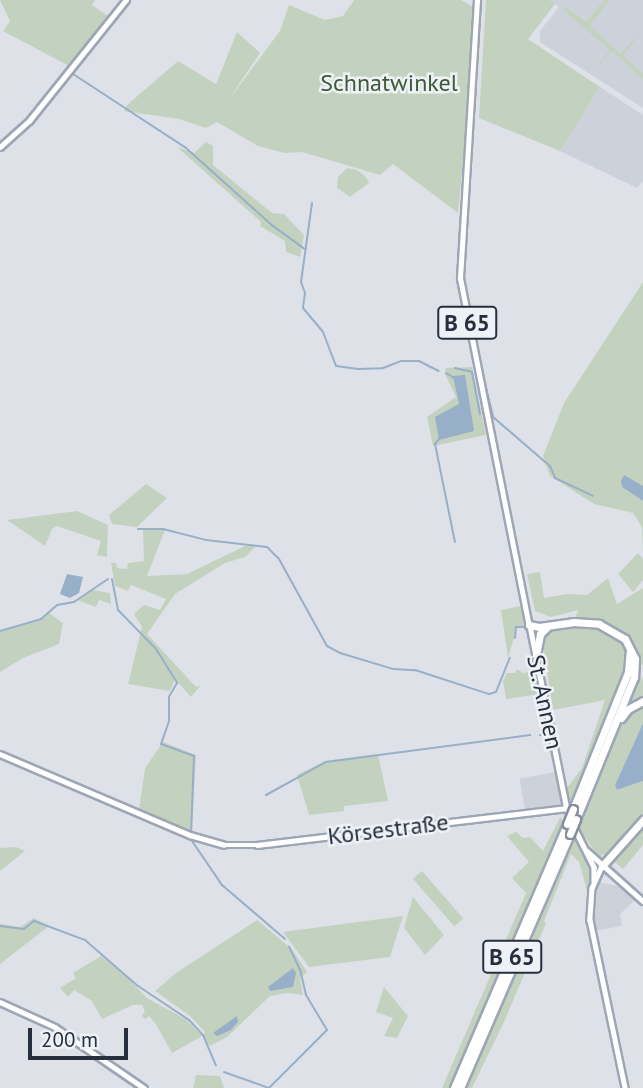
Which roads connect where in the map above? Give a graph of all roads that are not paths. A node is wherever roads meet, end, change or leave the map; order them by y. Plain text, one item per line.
1 (126, 0) edge
2 (477, 0) edge
3 (0, 147) edge
4 (529, 625) junction
5 (547, 626) junction
6 (631, 647) junction
7 (536, 655) junction
8 (643, 701) edge
9 (610, 740) junction
10 (0, 754) edge
11 (570, 809) junction
12 (643, 820) edge
13 (582, 845) junction
14 (602, 866) junction
15 (594, 881) junction
16 (643, 901) edge
17 (0, 1002) edge
18 (144, 1088) edge
19 (454, 1088) edge
20 (460, 1088) edge
21 (625, 1088) edge

1 - 3 street
2 - 4 main road, St. Annen / B 65
4 - 5 highway
4 - 7 street, St. Annen
5 - 6 highway
5 - 7 highway
6 - 9 highway, B 65
6 - 11 highway, B 65
7 - 11 street, St. Annen
8 - 9 highway
9 - 20 highway, B 65, bridge
10 - 11 street, Körsestraße
11 - 13 street, St. Annen
11 - 19 highway, B 65, bridge
12 - 14 highway
13 - 14 street, St. Annen
13 - 15 street, St. Annen
14 - 15 street, St. Annen
14 - 16 street
15 - 21 street, St. Annen
17 - 18 street

